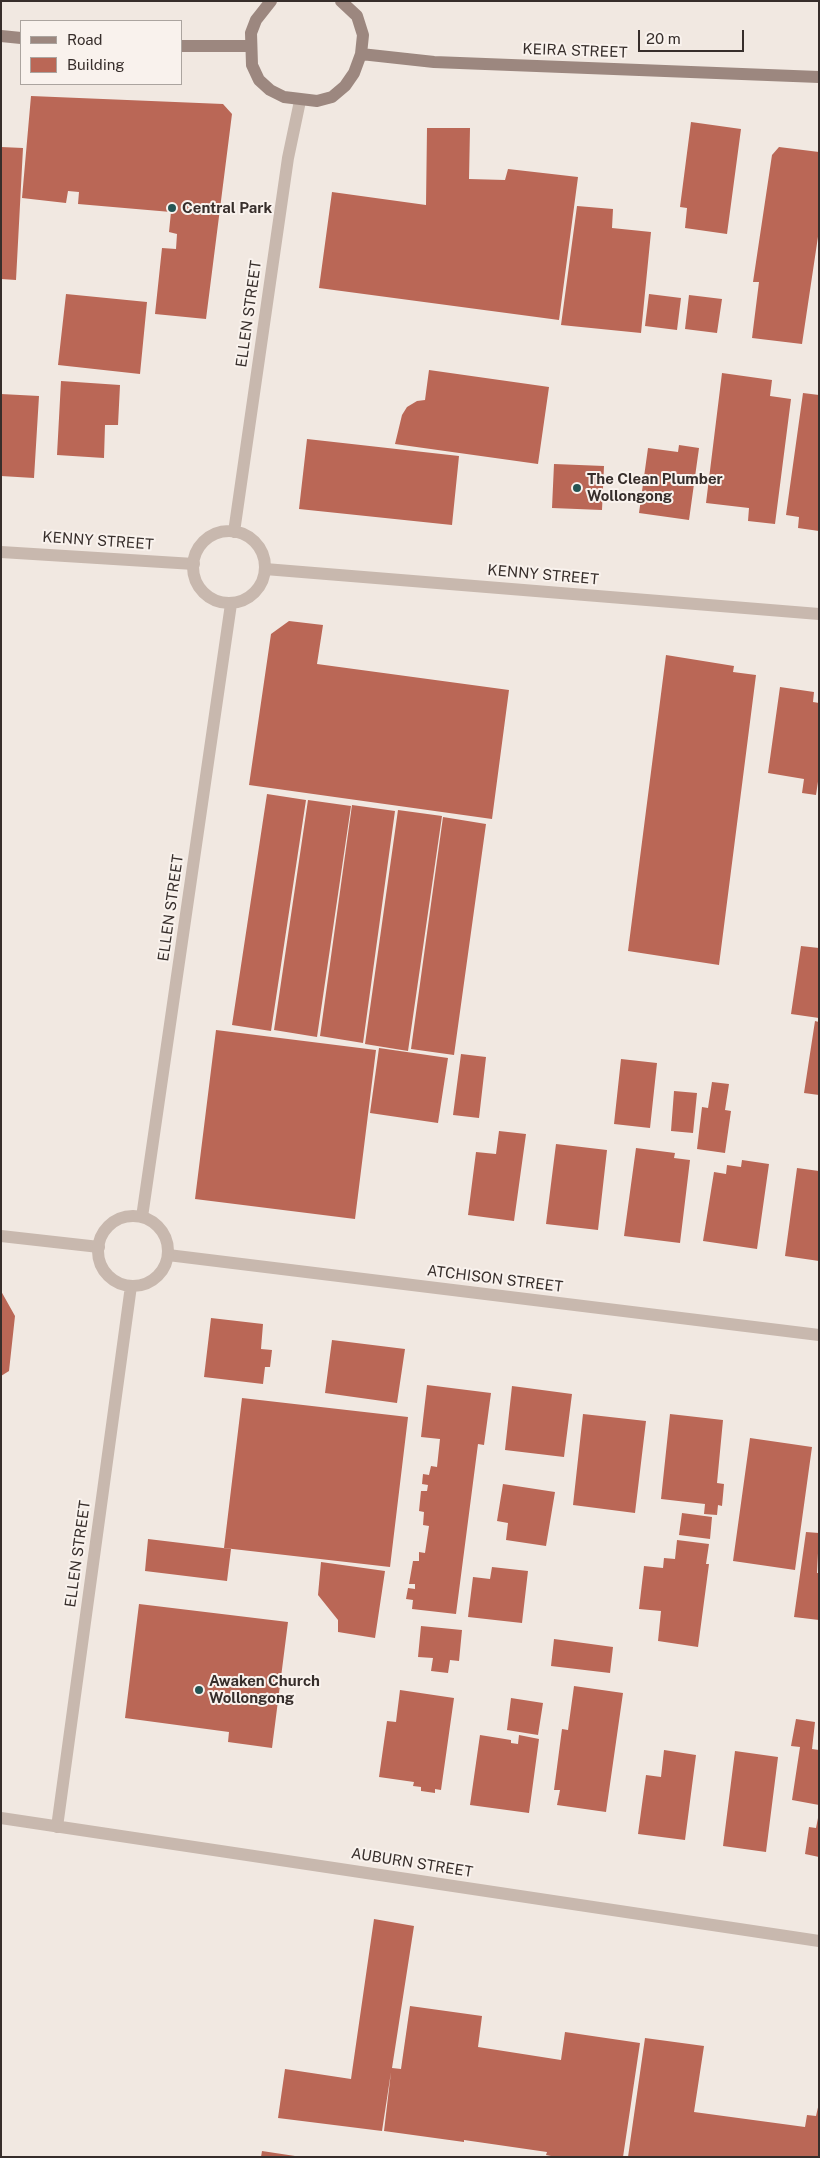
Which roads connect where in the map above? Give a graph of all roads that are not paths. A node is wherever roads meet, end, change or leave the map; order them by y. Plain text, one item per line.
1 (271, 1) edge
2 (341, 1) edge
3 (1, 36) edge
4 (20, 38) edge
5 (182, 46) edge
6 (251, 46) junction
7 (361, 54) junction
8 (819, 77) edge
9 (300, 101) junction
10 (234, 532) junction
11 (1, 552) edge
12 (194, 564) junction
13 (265, 569) junction
14 (231, 604) junction
15 (819, 614) edge
16 (142, 1217) junction
17 (1, 1236) edge
18 (98, 1247) junction
19 (168, 1255) junction
20 (131, 1286) junction
21 (819, 1335) edge
22 (1, 1818) edge
23 (57, 1827) junction
24 (819, 1940) edge

1 - 6 main road
2 - 7 main road
3 - 4 main road
5 - 6 main road
6 - 9 main road
7 - 8 main road, KEIRA STREET
7 - 9 main road
9 - 10 street, ELLEN STREET
10 - 12 street
10 - 13 street
11 - 12 street, KENNY STREET
12 - 14 street
13 - 14 street
13 - 15 street, KENNY STREET
14 - 16 street, ELLEN STREET
16 - 18 street
16 - 19 street
17 - 18 street
18 - 20 street
19 - 20 street
19 - 21 street, ATCHISON STREET
20 - 23 street, ELLEN STREET
22 - 23 street, AUBURN STREET
23 - 24 street, AUBURN STREET

